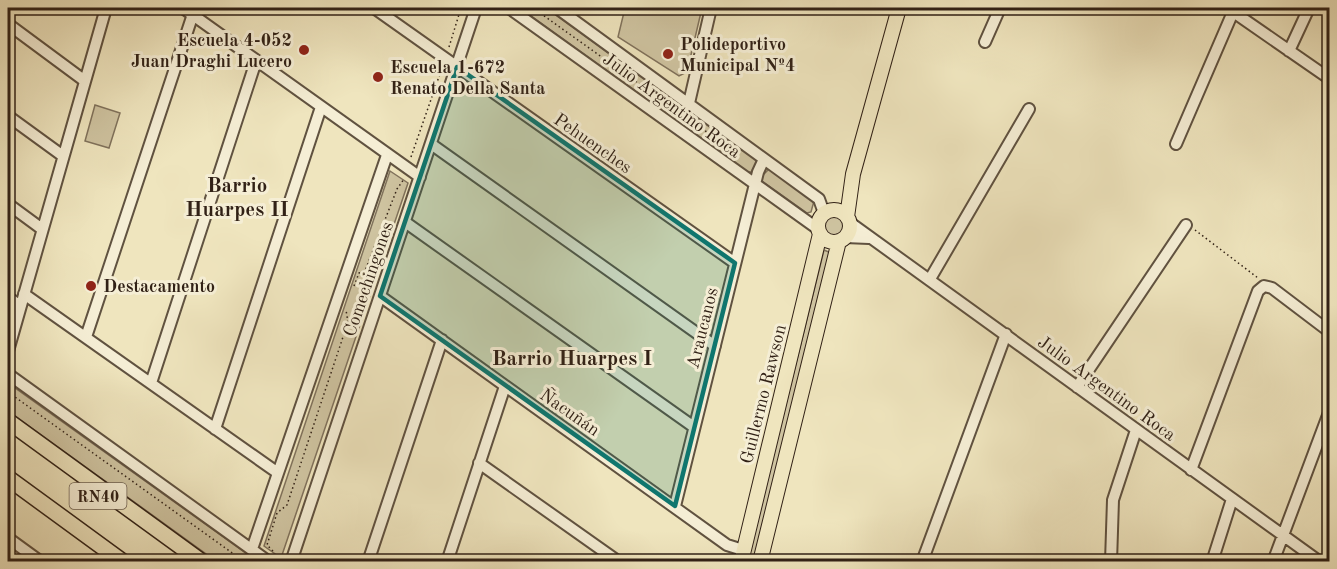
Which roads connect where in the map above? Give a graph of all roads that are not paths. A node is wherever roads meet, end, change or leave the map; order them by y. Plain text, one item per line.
1 (106, 8) edge
2 (183, 8) edge
3 (374, 8) edge
4 (476, 8) edge
5 (509, 8) edge
6 (557, 8) edge
7 (711, 8) edge
8 (899, 8) edge
9 (1000, 8) edge
10 (1309, 8) edge
11 (1230, 10) edge
12 (194, 11) edge
13 (8, 24) edge
14 (985, 42) dead end
15 (1289, 51) junction
16 (256, 61) junction
17 (457, 67) junction
18 (1329, 79) edge
19 (85, 81) junction
20 (689, 103) junction
21 (321, 107) junction
22 (1029, 109) dead end
23 (8, 116) edge
24 (431, 144) junction
25 (1176, 144) dead end
26 (387, 155) junction
27 (63, 156) junction
28 (764, 159) junction
29 (420, 177) junction
30 (755, 186) junction
31 (8, 204) edge
32 (839, 215) junction
33 (405, 222) junction
34 (1186, 225) road end
35 (42, 229) junction
36 (819, 232) junction
37 (842, 239) junction
38 (875, 239) junction
39 (735, 263) junction
40 (930, 279) junction
41 (24, 294) junction
42 (380, 296) junction
43 (8, 297) edge
44 (20, 306) junction
45 (1329, 332) edge
46 (1006, 334) junction
47 (86, 338) junction
48 (442, 340) junction
49 (715, 346) junction
50 (8, 351) edge
51 (8, 374) edge
52 (151, 383) junction
53 (505, 386) junction
54 (1077, 387) junction
55 (1329, 410) edge
56 (8, 421) edge
57 (694, 427) junction
58 (215, 429) junction
59 (1136, 430) junction
60 (8, 431) edge
61 (479, 464) junction
62 (1191, 470) junction
63 (278, 473) junction
64 (8, 478) edge
65 (1232, 499) junction
66 (675, 506) junction
67 (1283, 536) junction
68 (8, 538) edge
69 (252, 549) junction
70 (742, 556) edge
71 (122, 560) edge
72 (41, 561) edge
73 (189, 561) edge
74 (202, 561) edge
75 (268, 561) edge
76 (291, 561) edge
77 (368, 561) edge
78 (447, 561) edge
79 (619, 561) edge
80 (760, 561) edge
81 (922, 561) edge
82 (1111, 561) edge
83 (1212, 561) edge
84 (1273, 561) edge
85 (1320, 561) edge

1 - 19 street
2 - 12 street
3 - 17 street, Pehuenches
4 - 17 street, Comechingones
5 - 30 street, Julio Argentino Roca
6 - 20 street, Julio Argentino Roca
7 - 20 street
8 - 32 main road
9 - 14 street
10 - 15 street
11 - 15 street
11 - 25 street
12 - 16 street
12 - 47 street
13 - 19 street
15 - 18 street
16 - 21 street
16 - 52 street
17 - 24 street, Comechingones
17 - 39 street, Pehuenches
19 - 27 street
20 - 28 street, Julio Argentino Roca
21 - 26 street
21 - 58 street
22 - 40 street
23 - 27 street
24 - 29 street, Comechingones
24 - 49 street
26 - 29 street
26 - 63 street, Comechingones
27 - 35 street
28 - 30 street, Araucanos
28 - 32 street, Julio Argentino Roca
29 - 33 street, Comechingones
30 - 36 street, Julio Argentino Roca
30 - 39 street, Araucanos
31 - 35 street
32 - 36 main road
32 - 37 main road
32 - 38 street, Julio Argentino Roca
33 - 42 street, Comechingones
33 - 57 street
34 - 54 street
35 - 41 street
36 - 37 main road
36 - 70 main road, Guillermo Rawson
37 - 38 street
37 - 80 main road, Guillermo Rawson
38 - 40 street, Julio Argentino Roca
39 - 49 street, Araucanos
40 - 46 street, Julio Argentino Roca
41 - 44 street
41 - 47 street
42 - 48 street, Ñacuñán
42 - 76 street, Comechingones
43 - 44 street
44 - 50 street
45 - 62 street
46 - 54 street, Julio Argentino Roca
46 - 81 street
47 - 52 street
48 - 53 street, Ñacuñán
48 - 77 street
49 - 57 street, Araucanos
51 - 69 street
52 - 58 street
53 - 61 street
53 - 66 street, Ñacuñán
54 - 59 street, Julio Argentino Roca
55 - 67 street
56 - 74 highway
57 - 66 street, Araucanos
58 - 63 street
59 - 62 street, Julio Argentino Roca
59 - 82 street
60 - 73 highway, RN40
61 - 78 street
61 - 79 street
62 - 65 street, Julio Argentino Roca
63 - 69 street, Comechingones
64 - 71 highway, RN40
65 - 67 street, Julio Argentino Roca
65 - 83 street
66 - 70 street, Ñacuñán
67 - 84 street
67 - 85 street, Julio Argentino Roca
68 - 72 street
69 - 75 street

